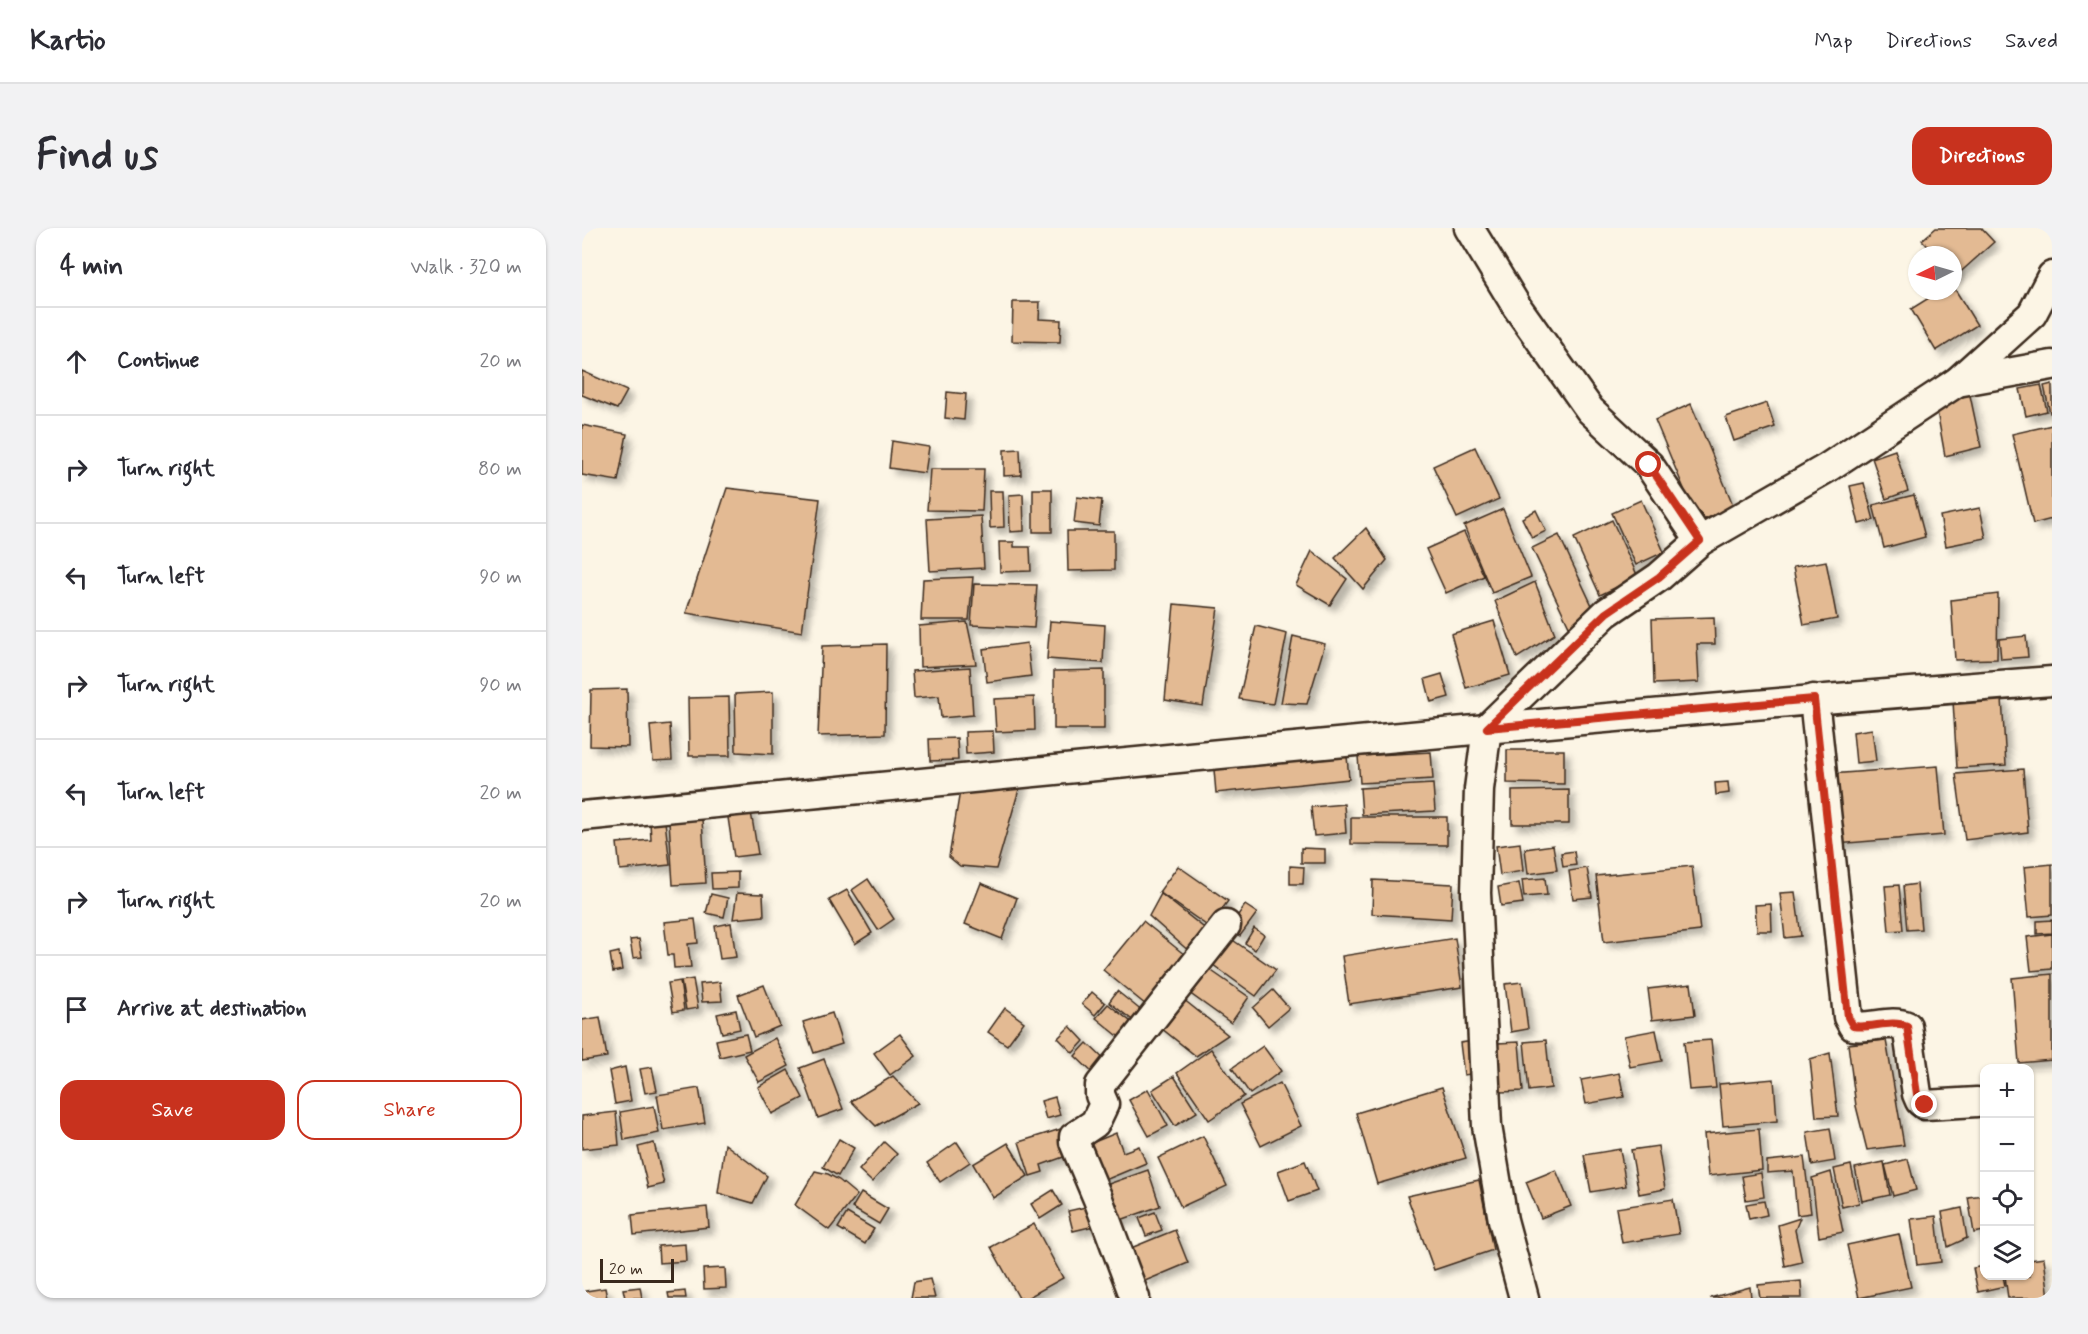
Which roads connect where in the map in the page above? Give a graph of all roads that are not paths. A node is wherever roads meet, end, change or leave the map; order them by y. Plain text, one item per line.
1 (1470, 228) edge
2 (2052, 276) edge
3 (2052, 365) edge
4 (1957, 382) junction
5 (1700, 541) junction
6 (2052, 681) edge
7 (1814, 699) junction
8 (1487, 728) junction
9 (582, 816) edge
10 (1226, 925) dead end
11 (1977, 1102) dead end
12 (1135, 1298) edge
13 (1524, 1298) edge

1 - 5 street
2 - 4 street
3 - 4 street
4 - 5 street
5 - 8 street
6 - 7 street
7 - 8 street
7 - 11 street
8 - 9 street
8 - 13 street
10 - 12 street

